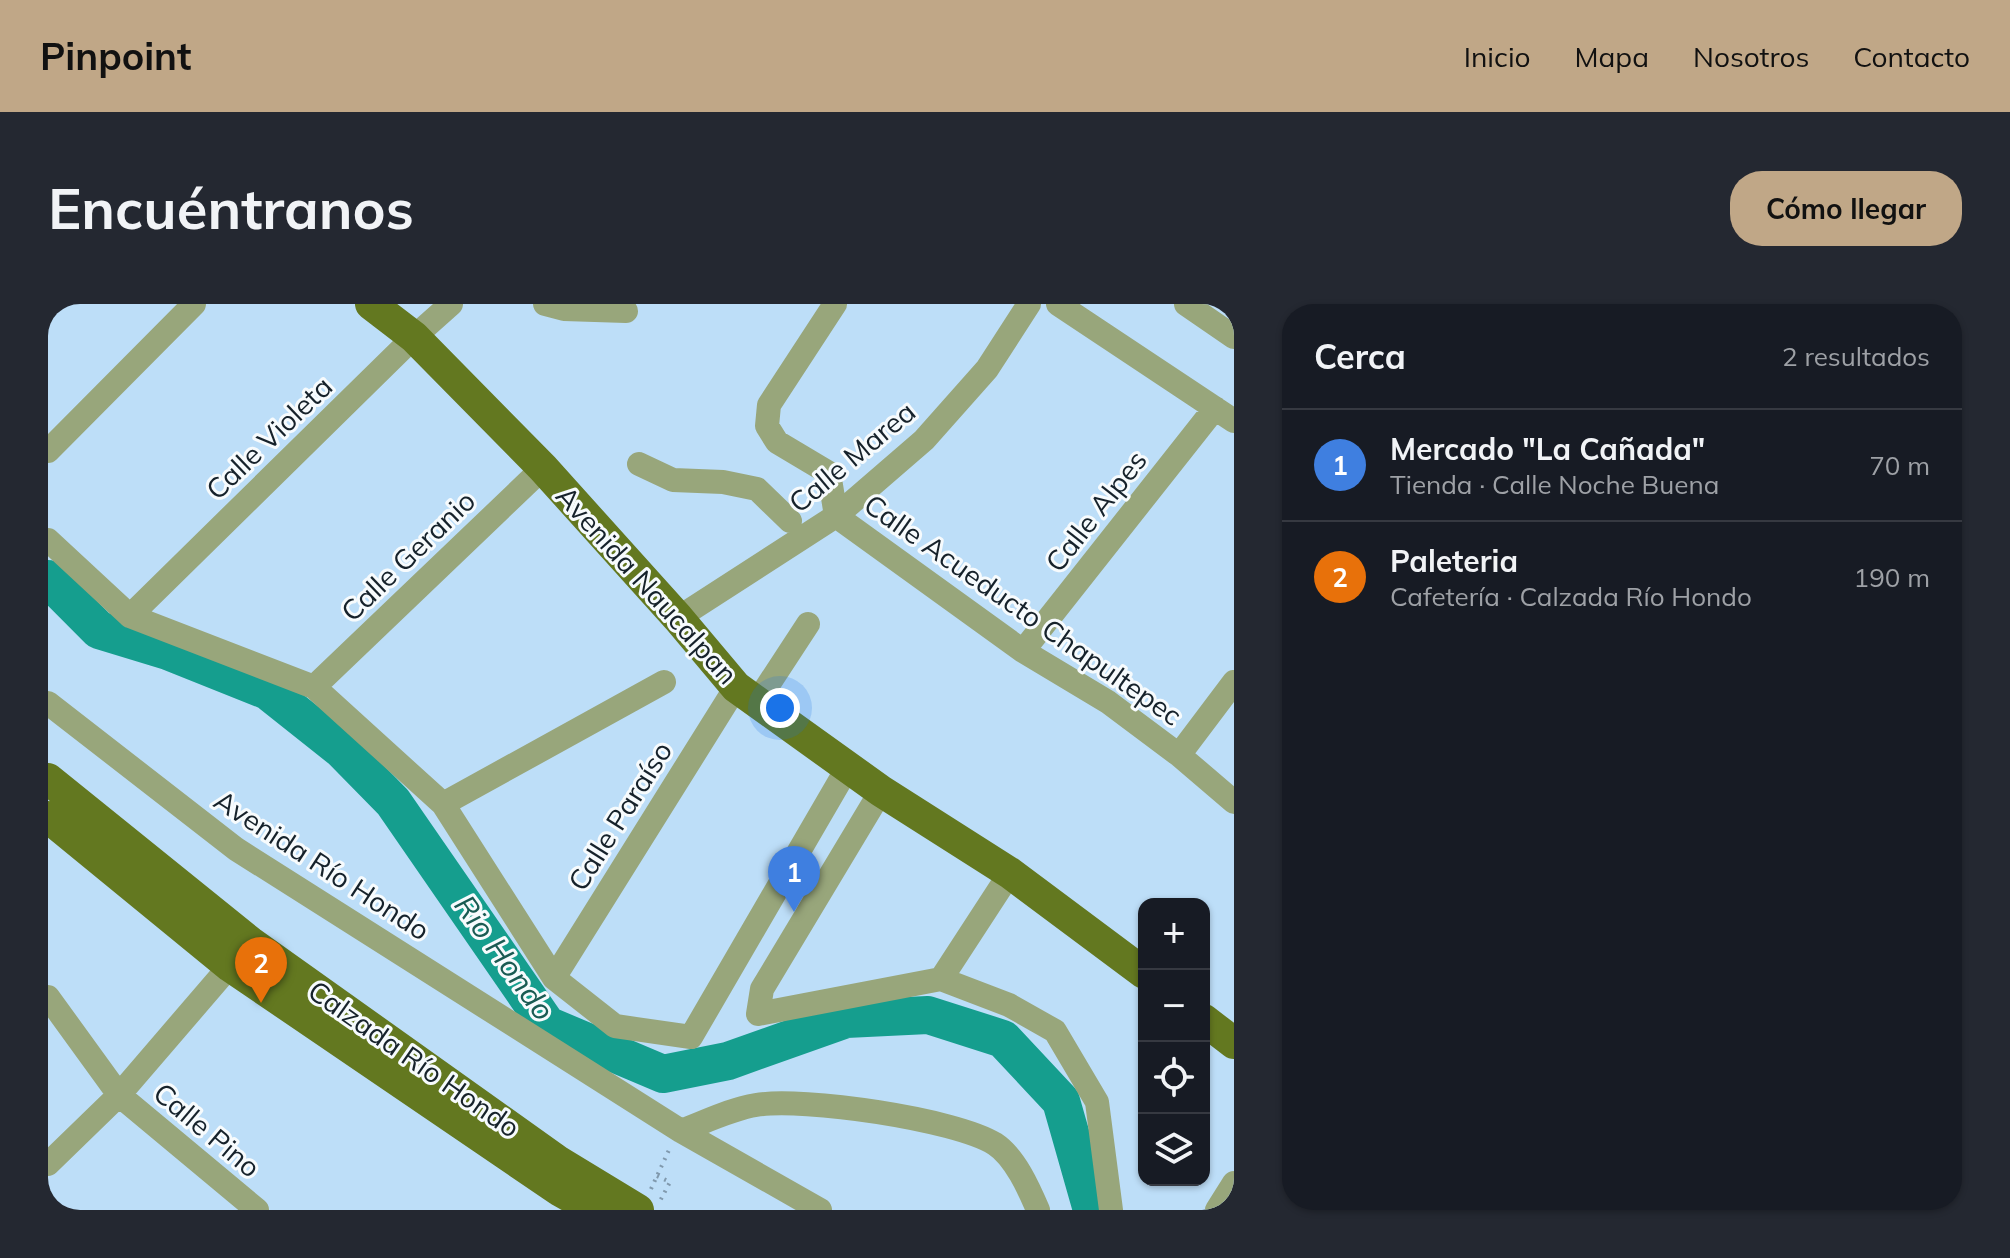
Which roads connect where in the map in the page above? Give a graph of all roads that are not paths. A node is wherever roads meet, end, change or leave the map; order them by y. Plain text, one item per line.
1 (194, 304) edge
2 (371, 304) edge
3 (451, 304) edge
4 (545, 304) edge
5 (1029, 304) edge
6 (1058, 304) edge
7 (1186, 304) edge
8 (830, 306) edge
9 (626, 311) dead end
10 (414, 337) junction
11 (1234, 337) edge
12 (1224, 414) edge
13 (48, 451) edge
14 (639, 464) dead end
15 (543, 468) junction
16 (836, 516) junction
17 (790, 521) dead end
18 (48, 540) edge
19 (130, 616) junction
20 (678, 618) junction
21 (808, 624) dead end
22 (1023, 651) junction
23 (664, 682) dead end
24 (1234, 682) edge
25 (314, 687) junction
26 (747, 695) junction
27 (48, 703) edge
28 (1179, 755) junction
29 (848, 767) junction
30 (48, 779) edge
31 (881, 791) junction
32 (1234, 802) edge
33 (443, 804) junction
34 (48, 817) edge
35 (1010, 873) junction
36 (240, 954) junction
37 (1140, 970) edge
38 (554, 978) junction
39 (941, 979) junction
40 (48, 997) edge
41 (1210, 1025) edge
42 (1234, 1043) edge
43 (119, 1095) junction
44 (681, 1131) junction
45 (48, 1164) edge
46 (1234, 1183) edge
47 (560, 1200) edge
48 (642, 1204) edge
49 (257, 1210) edge
50 (594, 1210) edge
51 (820, 1210) edge
52 (1038, 1210) edge
53 (1111, 1210) edge
54 (1217, 1210) edge

1 - 13 street
2 - 10 main road, Avenida Naucalpan
3 - 10 street, Calle Violeta
4 - 9 street
5 - 16 street, Calle Marea
6 - 12 street
7 - 11 street
8 - 16 street, Calle Acueducto Chapultepec
10 - 15 main road, Avenida Naucalpan
10 - 19 street, Calle Violeta
12 - 22 street, Calle Alpes
14 - 17 street
15 - 20 main road, Avenida Naucalpan
15 - 25 street, Calle Geranio
16 - 20 street, Calle Marea
16 - 22 street, Calle Acueducto Chapultepec
18 - 19 street
19 - 25 street
20 - 26 main road, Avenida Naucalpan
21 - 26 street
22 - 28 street, Calle Acueducto Chapultepec
23 - 33 street
24 - 28 street
25 - 33 street
26 - 29 main road, Avenida Naucalpan
26 - 38 street, Calle Paraíso
27 - 44 street, Avenida Río Hondo
28 - 32 street, Calle Acueducto Chapultepec
29 - 31 main road, Avenida Naucalpan
29 - 38 street
30 - 36 main road, Calzada Río Hondo
31 - 35 main road, Avenida Naucalpan
31 - 39 street
33 - 38 street
34 - 36 main road, Calzada Río Hondo
35 - 37 main road, Avenida Naucalpan
35 - 39 street
36 - 43 street
36 - 47 main road, Calzada Río Hondo
36 - 48 main road, Calzada Río Hondo
39 - 53 street
40 - 43 street, Calle Pino
41 - 42 main road
43 - 45 street
43 - 49 street, Calle Pino
44 - 51 street, Avenida Río Hondo
44 - 52 street
46 - 54 street
47 - 50 main road, Calzada Río Hondo

